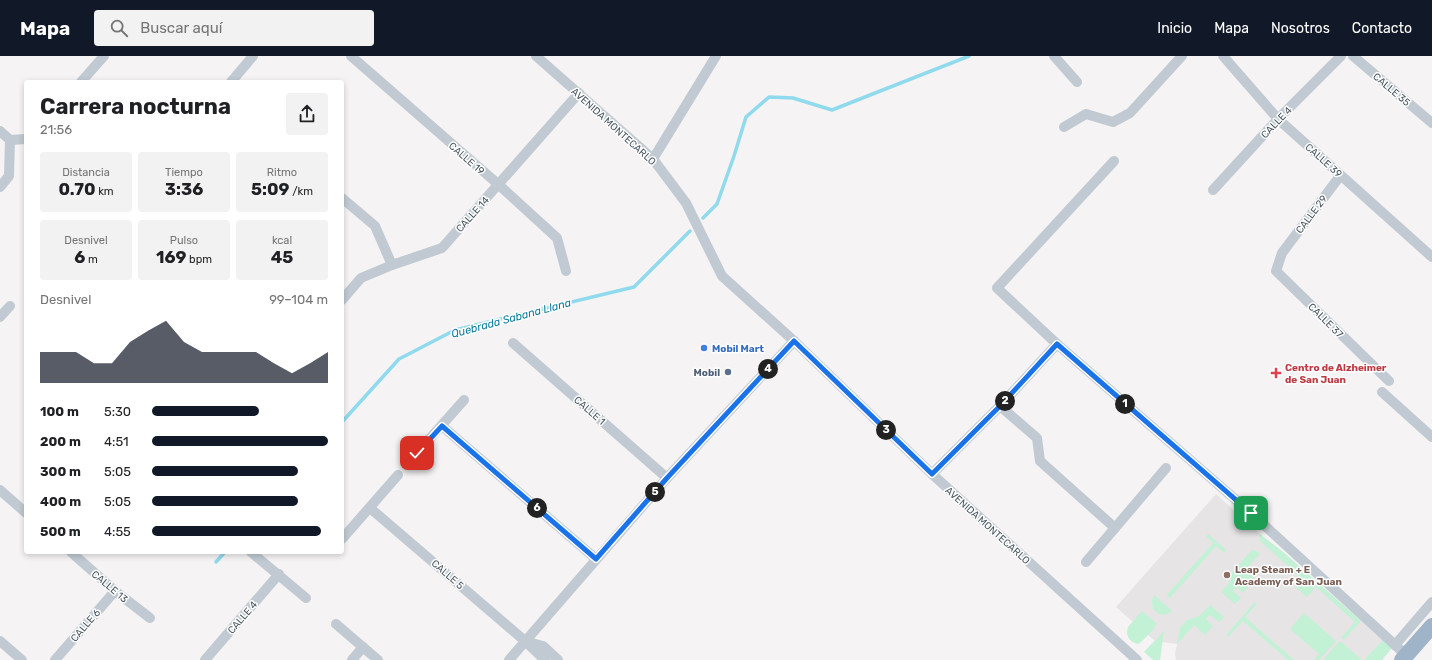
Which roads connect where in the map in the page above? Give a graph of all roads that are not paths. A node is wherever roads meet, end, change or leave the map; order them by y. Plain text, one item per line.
1 (104, 56) edge
2 (253, 56) edge
3 (350, 56) edge
4 (536, 56) edge
5 (716, 56) edge
6 (1054, 56) edge
7 (1182, 56) edge
8 (1223, 56) edge
9 (1342, 56) edge
10 (1353, 56) edge
11 (83, 80) edge
12 (233, 80) edge
13 (1077, 82) dead end
14 (579, 93) junction
15 (1278, 118) junction
16 (1432, 123) edge
17 (1064, 127) dead end
18 (0, 131) edge
19 (24, 139) edge
20 (10, 140) junction
21 (653, 159) junction
22 (1114, 161) dead end
23 (1340, 176) junction
24 (498, 185) junction
25 (0, 187) edge
26 (1213, 190) dead end
27 (344, 200) edge
28 (1282, 253) joint
29 (1432, 257) edge
30 (392, 265) junction
31 (566, 271) dead end
32 (344, 298) edge
33 (10, 306) dead end
34 (0, 317) edge
35 (794, 341) junction
36 (514, 343) dead end
37 (1057, 344) junction
38 (1389, 381) dead end
39 (1382, 392) dead end
40 (464, 400) dead end
41 (1000, 406) junction
42 (442, 426) junction
43 (1432, 437) edge
44 (417, 453) dead end
45 (1166, 468) dead end
46 (932, 474) junction
47 (398, 476) dead end
48 (667, 478) junction
49 (0, 490) edge
50 (370, 508) junction
51 (24, 511) edge
52 (1115, 528) junction
53 (344, 537) edge
54 (73, 554) edge
55 (254, 554) edge
56 (596, 559) junction
57 (1086, 562) dead end
58 (279, 574) junction
59 (115, 591) junction
60 (306, 598) dead end
61 (1432, 602) edge
62 (150, 618) dead end
63 (336, 624) dead end
64 (1432, 626) edge
65 (0, 641) edge
66 (526, 641) junction
67 (363, 647) junction
68 (1401, 653) edge
69 (22, 660) edge
70 (55, 660) edge
71 (205, 660) edge
72 (352, 660) edge
73 (378, 660) edge
74 (509, 660) edge
75 (545, 660) edge
76 (558, 660) edge
77 (1137, 660) edge

1 - 11 street
2 - 12 street
3 - 24 street, CALLE 19
4 - 14 street, AVENIDA MONTECARLO
5 - 21 street
6 - 13 street
7 - 17 street
8 - 15 street, CALLE 39
9 - 15 street, CALLE 4
10 - 16 street, CALLE 35
14 - 21 street, AVENIDA MONTECARLO
14 - 24 street, CALLE 14
15 - 23 street, CALLE 39
15 - 26 street, CALLE 4
18 - 20 street
19 - 20 street
20 - 25 street
21 - 35 street, AVENIDA MONTECARLO
22 - 37 street
23 - 28 street, CALLE 29
23 - 29 street, CALLE 39
24 - 30 street, CALLE 14
24 - 31 street, CALLE 19
27 - 30 street
28 - 38 street, CALLE 37
30 - 32 street, CALLE 14
33 - 34 street
35 - 46 street, AVENIDA MONTECARLO
35 - 48 street
36 - 48 street, CALLE 1
37 - 41 street
37 - 68 street
39 - 43 street
40 - 42 street
41 - 46 street
41 - 52 street
42 - 44 street
42 - 56 street
45 - 52 street
46 - 77 street, AVENIDA MONTECARLO
47 - 50 street
48 - 56 street
49 - 51 street
50 - 53 street
50 - 66 street, CALLE 5
52 - 57 street
54 - 59 street, CALLE 13
55 - 58 street
56 - 66 street
58 - 60 street
58 - 71 street, CALLE 4
59 - 62 street, CALLE 13
59 - 70 street, CALLE 6
61 - 68 street
63 - 67 street
64 - 68 highway
65 - 69 street
66 - 74 street
66 - 75 street, CALLE 5
66 - 76 street, CALLE 5
67 - 72 street
67 - 73 street

